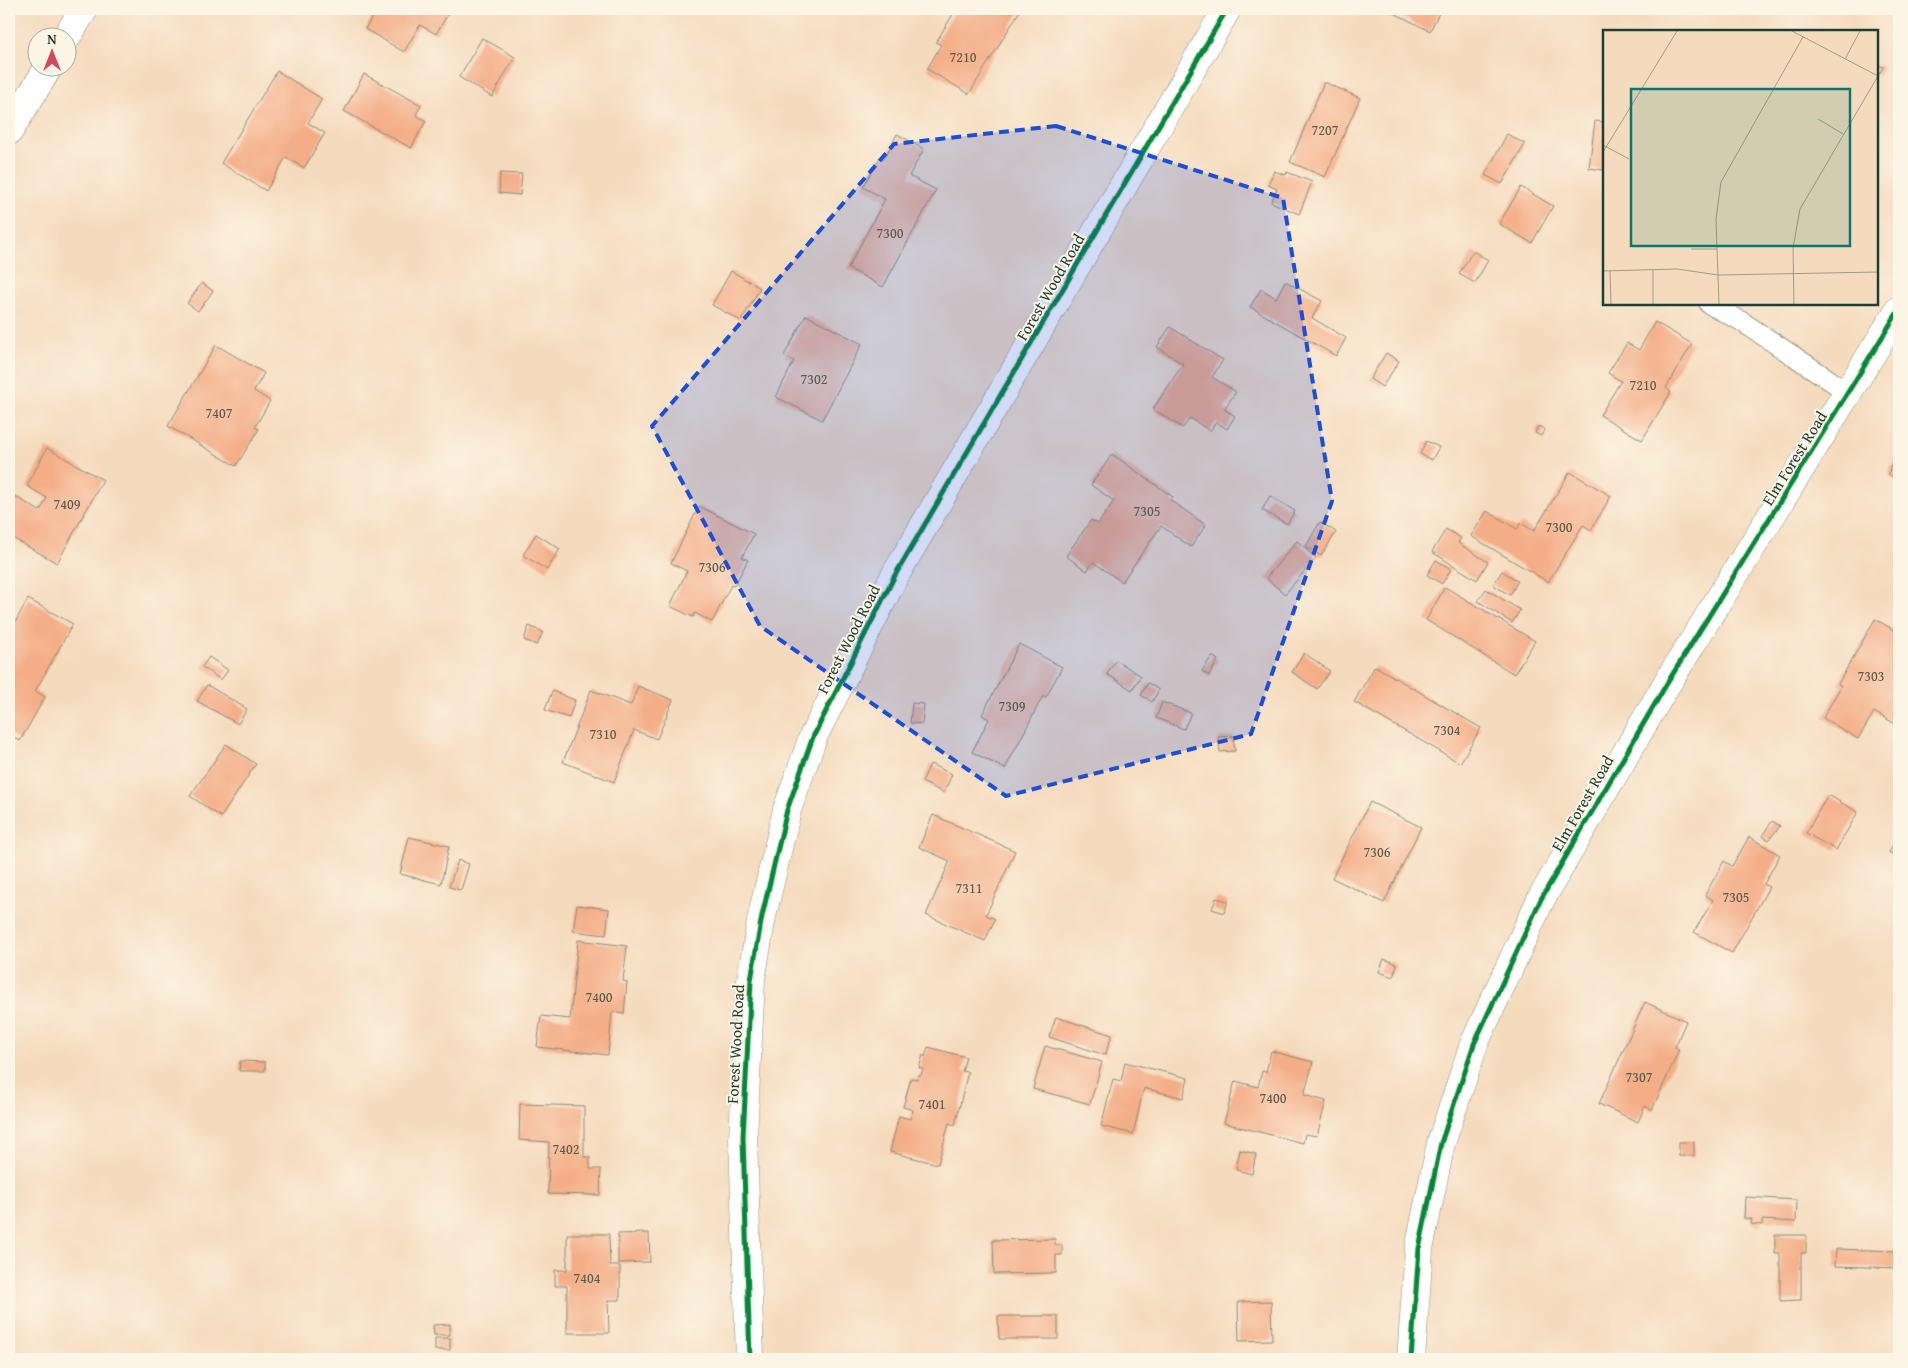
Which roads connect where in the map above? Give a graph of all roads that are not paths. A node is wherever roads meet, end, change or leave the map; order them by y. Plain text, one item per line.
1 (84, 9) edge
2 (1228, 9) edge
3 (72, 28) edge
4 (42, 78) edge
5 (9, 131) edge
6 (1711, 305) edge
7 (1899, 310) edge
8 (1849, 393) junction
9 (750, 1359) edge
10 (1412, 1359) edge

1 - 3 street
2 - 9 street, Forest Wood Road
4 - 5 street
6 - 8 lane
7 - 8 street, Elm Forest Road
8 - 10 street, Elm Forest Road

